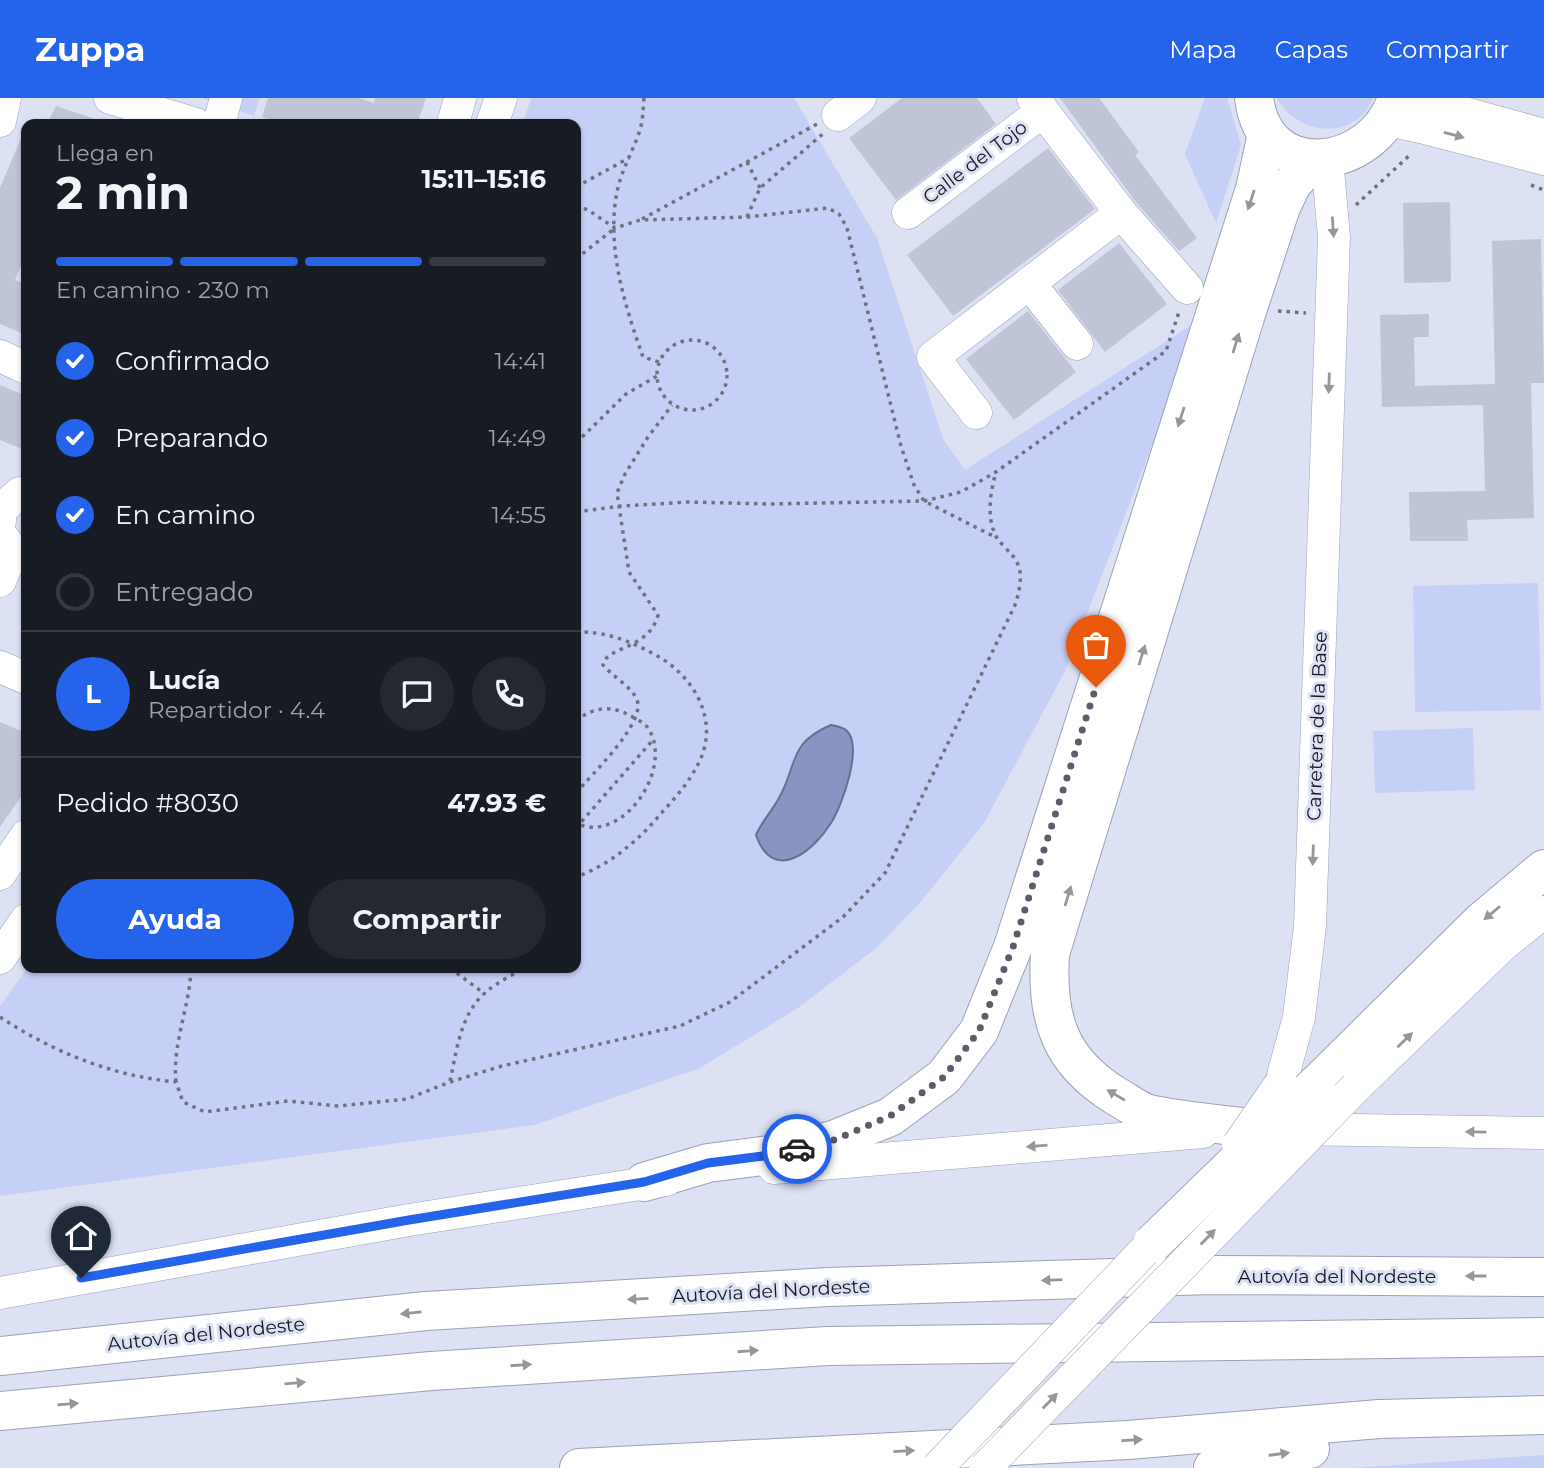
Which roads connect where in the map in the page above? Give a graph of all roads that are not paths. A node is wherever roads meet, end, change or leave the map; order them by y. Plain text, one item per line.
1 (5, 98) edge
2 (110, 98) edge
3 (226, 98) edge
4 (460, 98) edge
5 (501, 98) edge
6 (1254, 98) edge
7 (1420, 98) edge
8 (1038, 105) edge
9 (1392, 109) edge
10 (179, 119) edge
11 (220, 119) edge
12 (454, 119) edge
13 (494, 119) edge
14 (0, 121) edge
15 (1267, 134) junction
16 (1544, 135) edge
17 (1321, 159) junction
18 (1544, 159) edge
19 (908, 213) dead end
20 (1121, 213) junction
21 (1030, 284) junction
22 (1187, 288) road end
23 (1077, 344) dead end
24 (0, 356) edge
25 (21, 366) edge
26 (976, 413) dead end
27 (21, 493) edge
28 (0, 521) edge
29 (13, 546) edge
30 (0, 580) edge
31 (0, 667) edge
32 (21, 676) edge
33 (0, 684) edge
34 (21, 693) edge
35 (21, 843) edge
36 (1544, 869) edge
37 (0, 874) edge
38 (1544, 912) edge
39 (21, 927) edge
40 (0, 958) edge
41 (1298, 1084) junction
42 (1251, 1128) junction
43 (1544, 1133) edge
44 (644, 1182) junction
45 (1152, 1244) joint
46 (189, 1259) junction
47 (0, 1275) edge
48 (1544, 1277) edge
49 (0, 1293) edge
50 (1544, 1337) edge
51 (0, 1356) edge
52 (0, 1410) edge
53 (1544, 1415) edge
54 (1544, 1432) edge
55 (836, 1454) junction
56 (579, 1468) edge
57 (745, 1468) edge
58 (937, 1468) edge
59 (985, 1468) edge
60 (1213, 1468) edge

1 - 14 street
2 - 10 street
3 - 11 street
4 - 12 street
5 - 13 street
6 - 15 main road
7 - 16 street
8 - 19 street, Calle del Tojo
8 - 20 street
9 - 17 main road
9 -> 18 street
15 - 17 main road
15 -> 44 main road
17 -> 41 street, Carretera de la Base
42 -> 17 main road
20 - 21 street
20 - 22 street
21 - 23 street
21 - 26 street
24 - 25 street
27 - 28 street
29 - 30 street
31 - 32 street
33 - 34 street
35 - 37 street
36 -> 41 main road
59 -> 38 street, bridge
39 - 40 street
41 - 45 main road, bridge
43 -> 42 street
42 -> 44 street
44 - 46 street
45 - 58 street, bridge
46 - 47 street
46 - 49 street
48 -> 51 main road, Autovía del Nordeste
52 -> 50 main road
55 -> 53 main road
60 -> 54 main road
55 - 56 main road
55 - 57 main road

